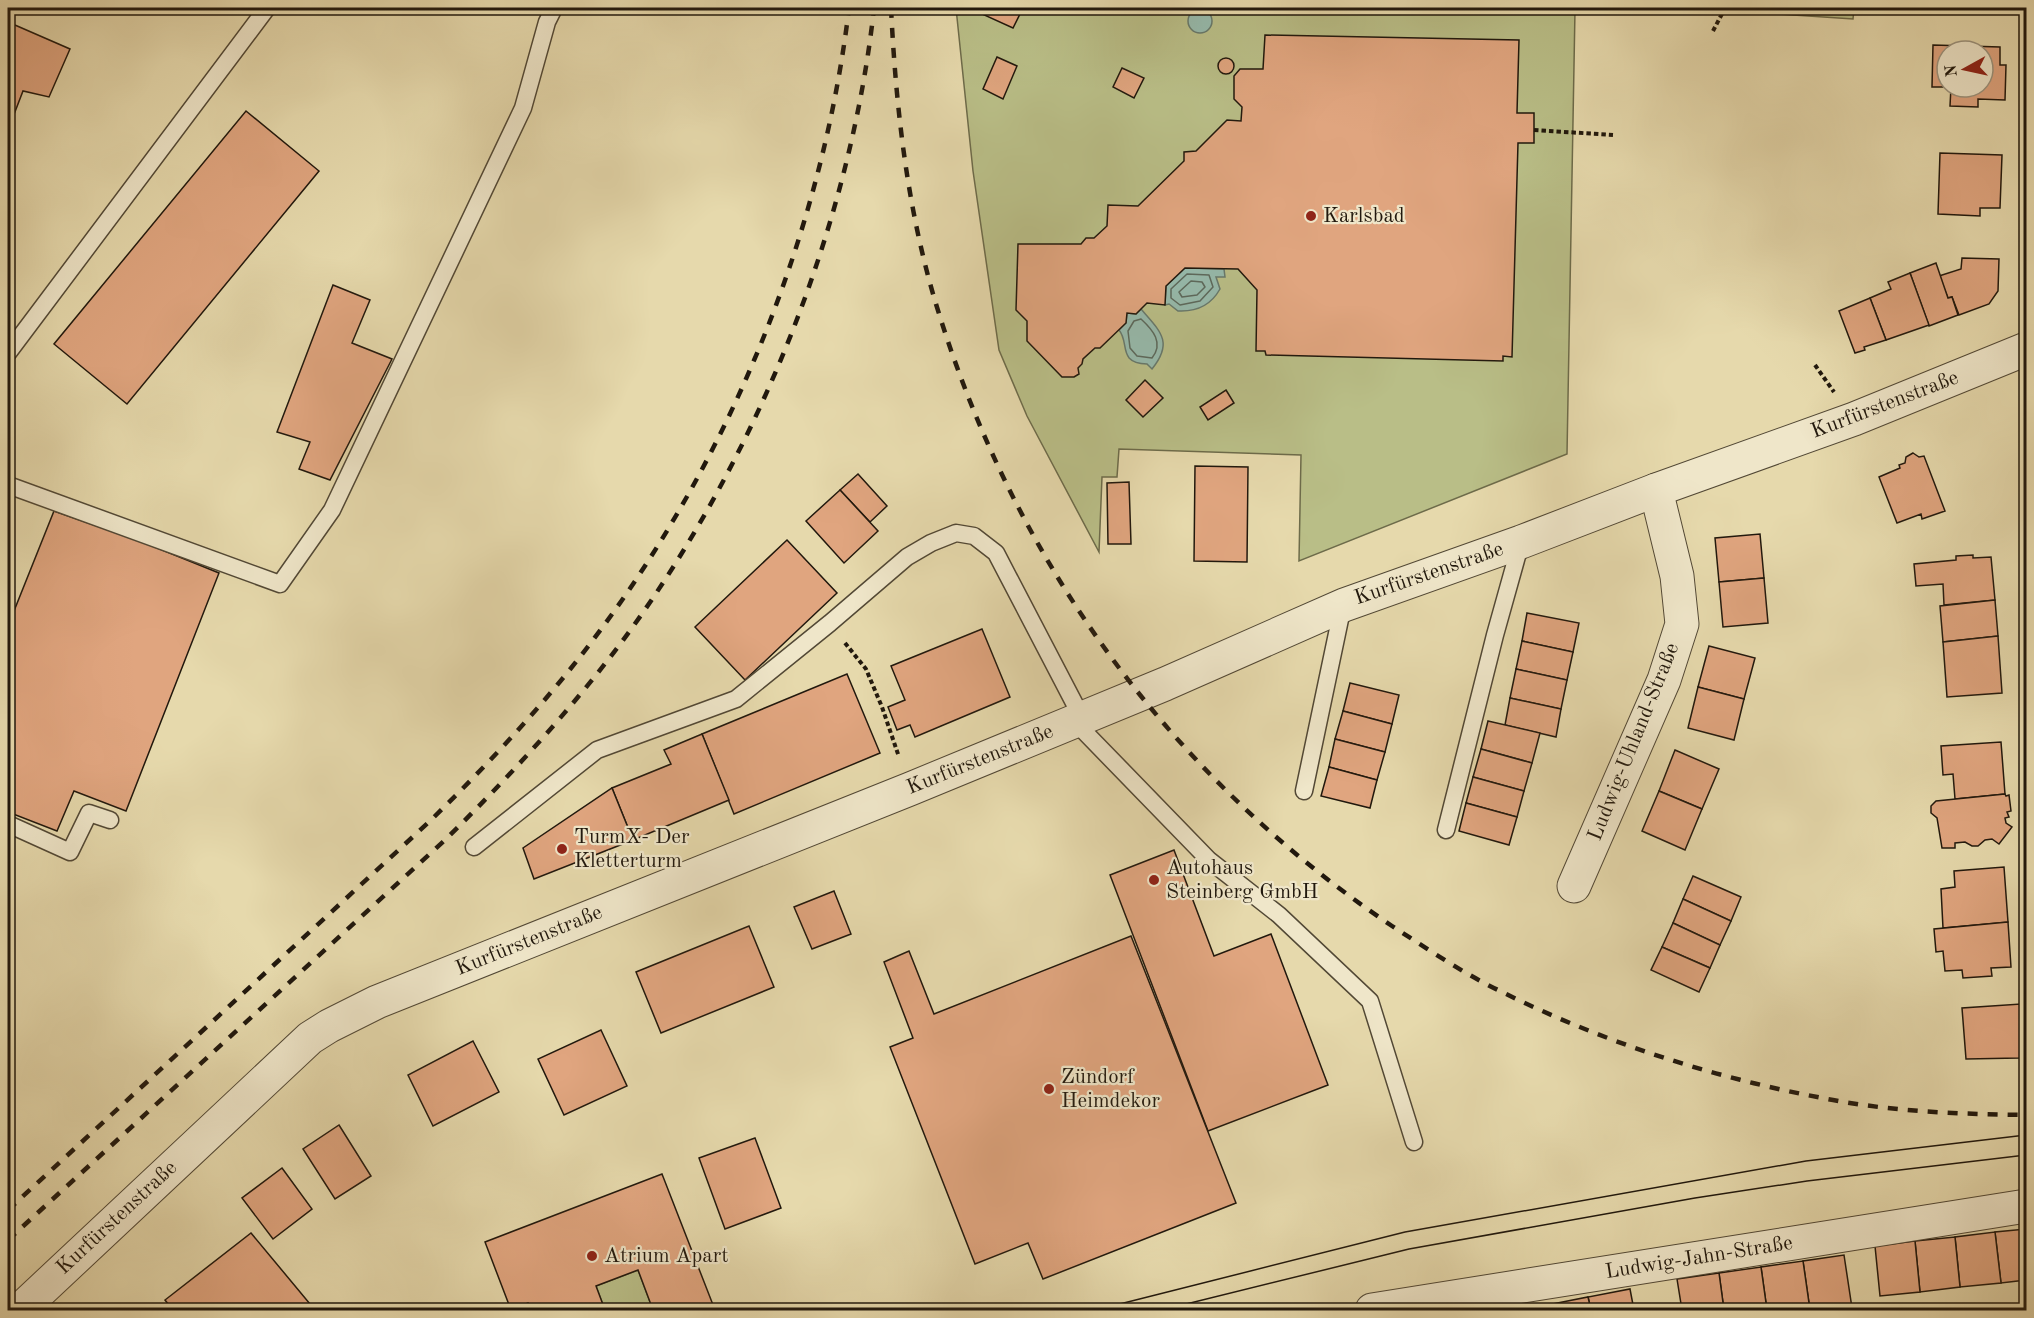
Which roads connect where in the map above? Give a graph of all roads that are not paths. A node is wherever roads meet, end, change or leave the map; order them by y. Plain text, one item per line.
1 (267, 8) edge
2 (554, 8) edge
3 (2026, 349) edge
4 (8, 353) edge
5 (8, 485) edge
6 (1656, 490) junction
7 (1521, 542) junction
8 (1344, 605) junction
9 (1078, 720) junction
10 (1304, 791) dead end
11 (110, 820) dead end
12 (8, 824) edge
13 (1446, 830) dead end
14 (474, 847) dead end
15 (1574, 886) dead end
16 (1414, 1142) dead end
17 (2026, 1206) edge
18 (20, 1311) edge
19 (1372, 1311) edge

1 - 4 lane
2 - 5 lane
3 - 6 street, Kurfürstenstraße
6 - 7 street, Kurfürstenstraße
6 - 15 street, Ludwig-Uhland-Straße
7 - 8 street, Kurfürstenstraße
7 - 13 lane
8 - 9 street, Kurfürstenstraße
8 - 10 lane
9 - 14 lane
9 - 16 lane
9 - 18 street, Kurfürstenstraße
11 - 12 lane
17 - 19 street, Ludwig-Jahn-Straße

